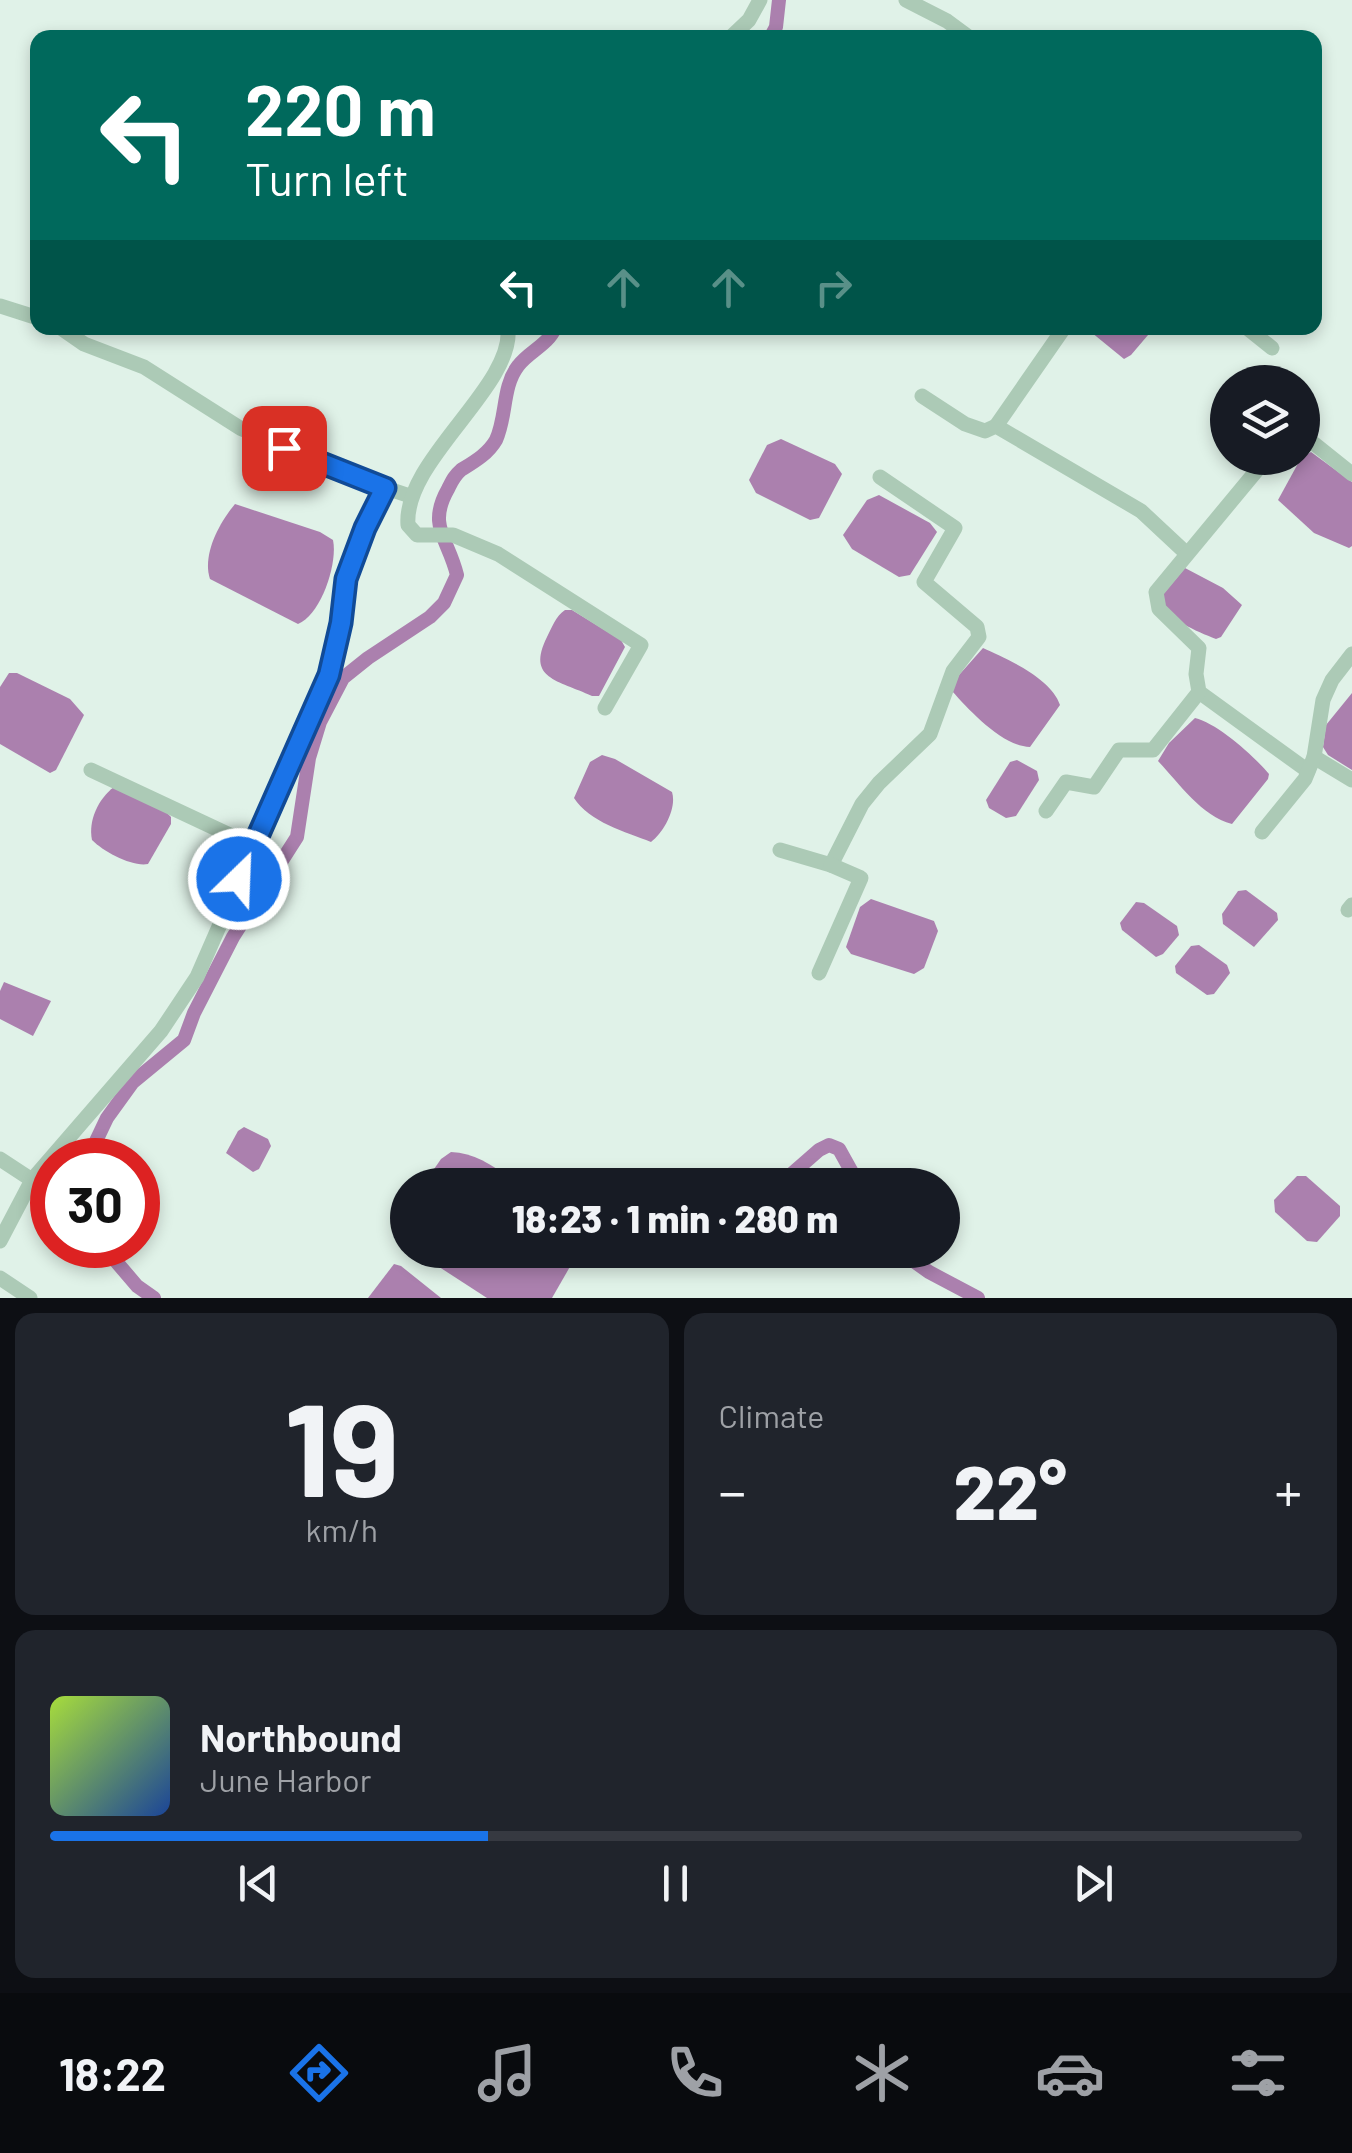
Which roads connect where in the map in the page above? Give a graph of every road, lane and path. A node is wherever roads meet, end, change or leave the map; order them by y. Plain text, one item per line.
1 (760, 0) edge
2 (906, 0) edge
3 (738, 30) edge
4 (959, 30) edge
5 (0, 306) edge
6 (30, 315) edge
7 (71, 335) edge
8 (509, 335) edge
9 (1059, 335) edge
10 (1255, 335) edge
11 (1272, 348) dead end
12 (922, 396) dead end
13 (996, 426) junction
14 (1320, 448) edge
15 (1352, 474) edge
16 (1253, 475) edge
17 (880, 476) dead end
18 (385, 488) junction
19 (410, 496) junction
20 (1186, 553) junction
21 (1352, 654) edge
22 (1199, 692) junction
23 (605, 708) dead end
24 (1311, 764) junction
25 (91, 770) dead end
26 (1352, 780) edge
27 (1046, 811) dead end
28 (1262, 832) dead end
29 (254, 846) junction
30 (780, 850) dead end
31 (831, 865) junction
32 (820, 973) dead end
33 (68, 1138) edge
34 (0, 1159) edge
35 (30, 1179) edge
36 (30, 1184) edge
37 (0, 1240) edge
38 (0, 1278) edge
39 (30, 1298) edge

1 - 3 street
2 - 4 street
5 - 6 street
7 - 18 street
8 - 19 street
9 - 13 street
10 - 11 street
12 - 13 street
13 - 20 street
14 - 15 street
16 - 20 street
17 - 31 street
18 - 19 street
18 - 29 street
19 - 23 street
20 - 22 street
21 - 24 street
22 - 24 street
22 - 27 street
24 - 26 street
24 - 28 street
25 - 29 street
29 - 33 street
30 - 31 street
31 - 32 street
34 - 35 street
36 - 37 street
38 - 39 street

